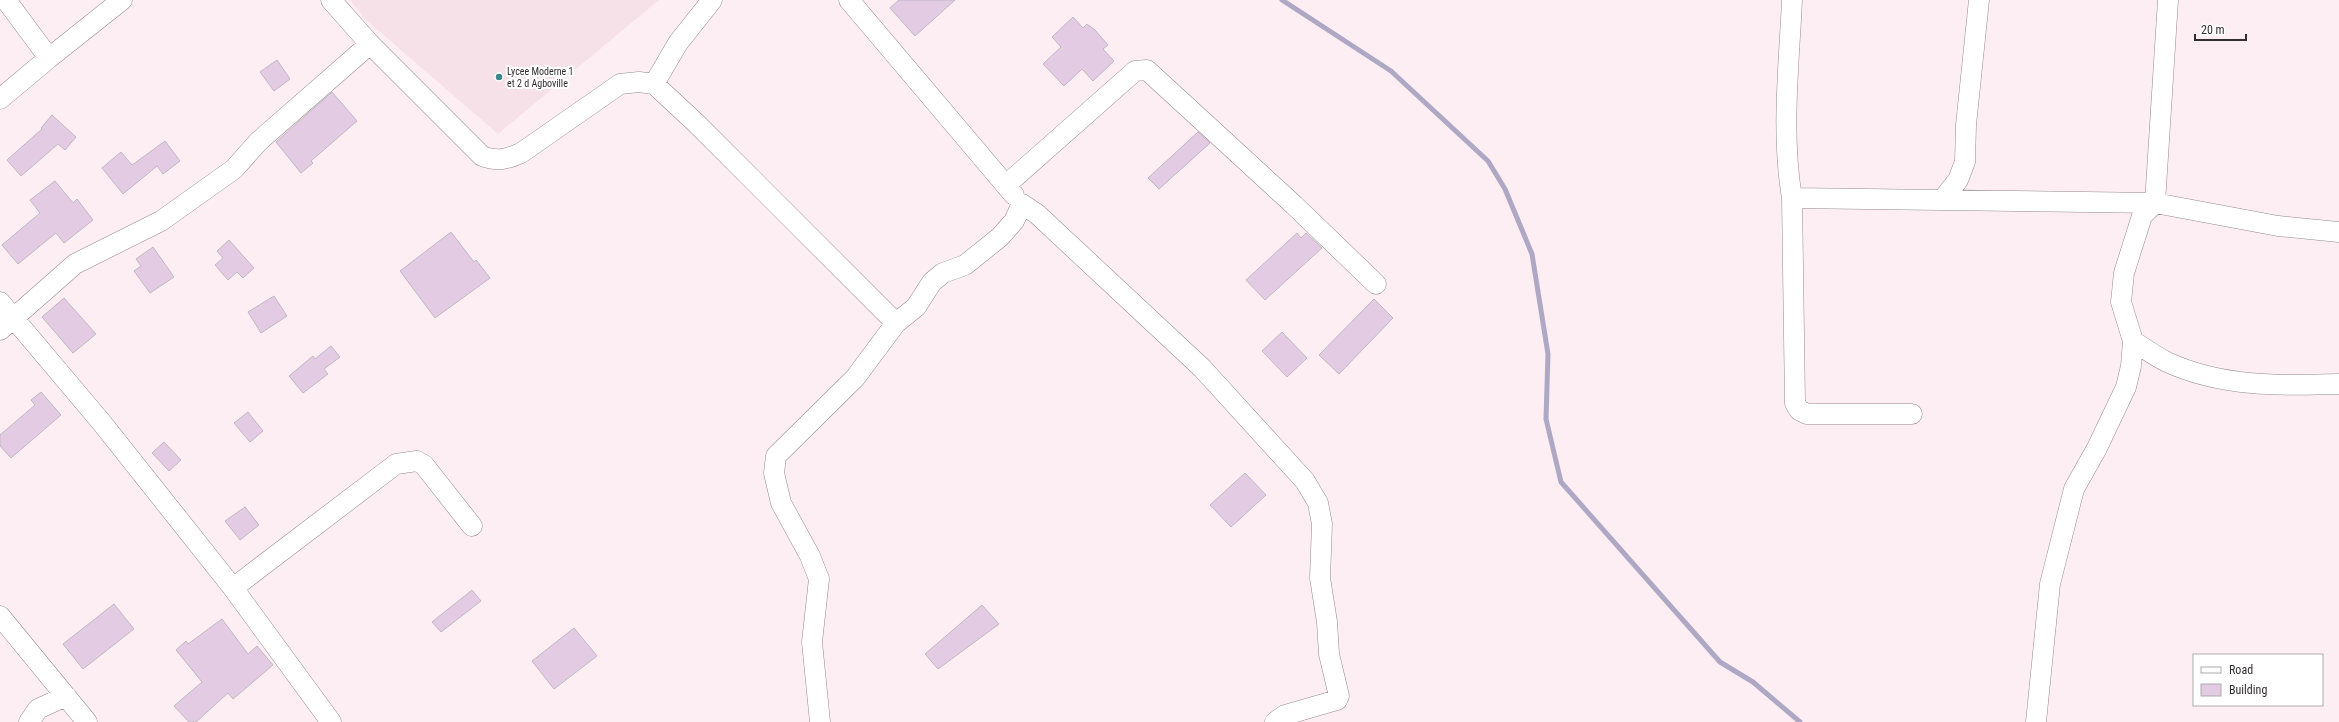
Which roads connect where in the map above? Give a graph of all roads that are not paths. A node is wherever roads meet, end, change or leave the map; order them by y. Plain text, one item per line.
1 (6, 0) edge
2 (122, 0) edge
3 (331, 0) edge
4 (712, 0) edge
5 (849, 0) edge
6 (1792, 0) edge
7 (1979, 0) edge
8 (2168, 0) edge
9 (370, 44) junction
10 (49, 58) junction
11 (654, 84) junction
12 (0, 99) edge
13 (1006, 185) junction
14 (1792, 198) junction
15 (1942, 200) junction
16 (2156, 203) junction
17 (1022, 204) junction
18 (2339, 232) edge
19 (1376, 284) dead end
20 (0, 302) edge
21 (896, 323) junction
22 (7, 324) edge
23 (2133, 341) junction
24 (2339, 384) edge
25 (1912, 414) dead end
26 (472, 526) dead end
27 (233, 588) junction
28 (0, 616) edge
29 (66, 696) junction
30 (29, 722) edge
31 (87, 722) edge
32 (331, 722) edge
33 (820, 722) edge
34 (1275, 722) edge
35 (2036, 722) edge

1 - 10 street
2 - 10 street
3 - 9 street
4 - 11 street
5 - 13 street
6 - 14 street
7 - 15 street
8 - 16 street
9 - 11 street
9 - 22 street
10 - 12 street
11 - 21 street
13 - 17 street
13 - 19 street
14 - 15 street
14 - 25 street
15 - 16 street
16 - 18 street
16 - 23 street
17 - 21 street
17 - 34 street
20 - 22 street
21 - 33 street
22 - 27 street
23 - 24 street
23 - 35 street
26 - 27 street
27 - 32 street
28 - 29 street
29 - 30 street
29 - 31 street

